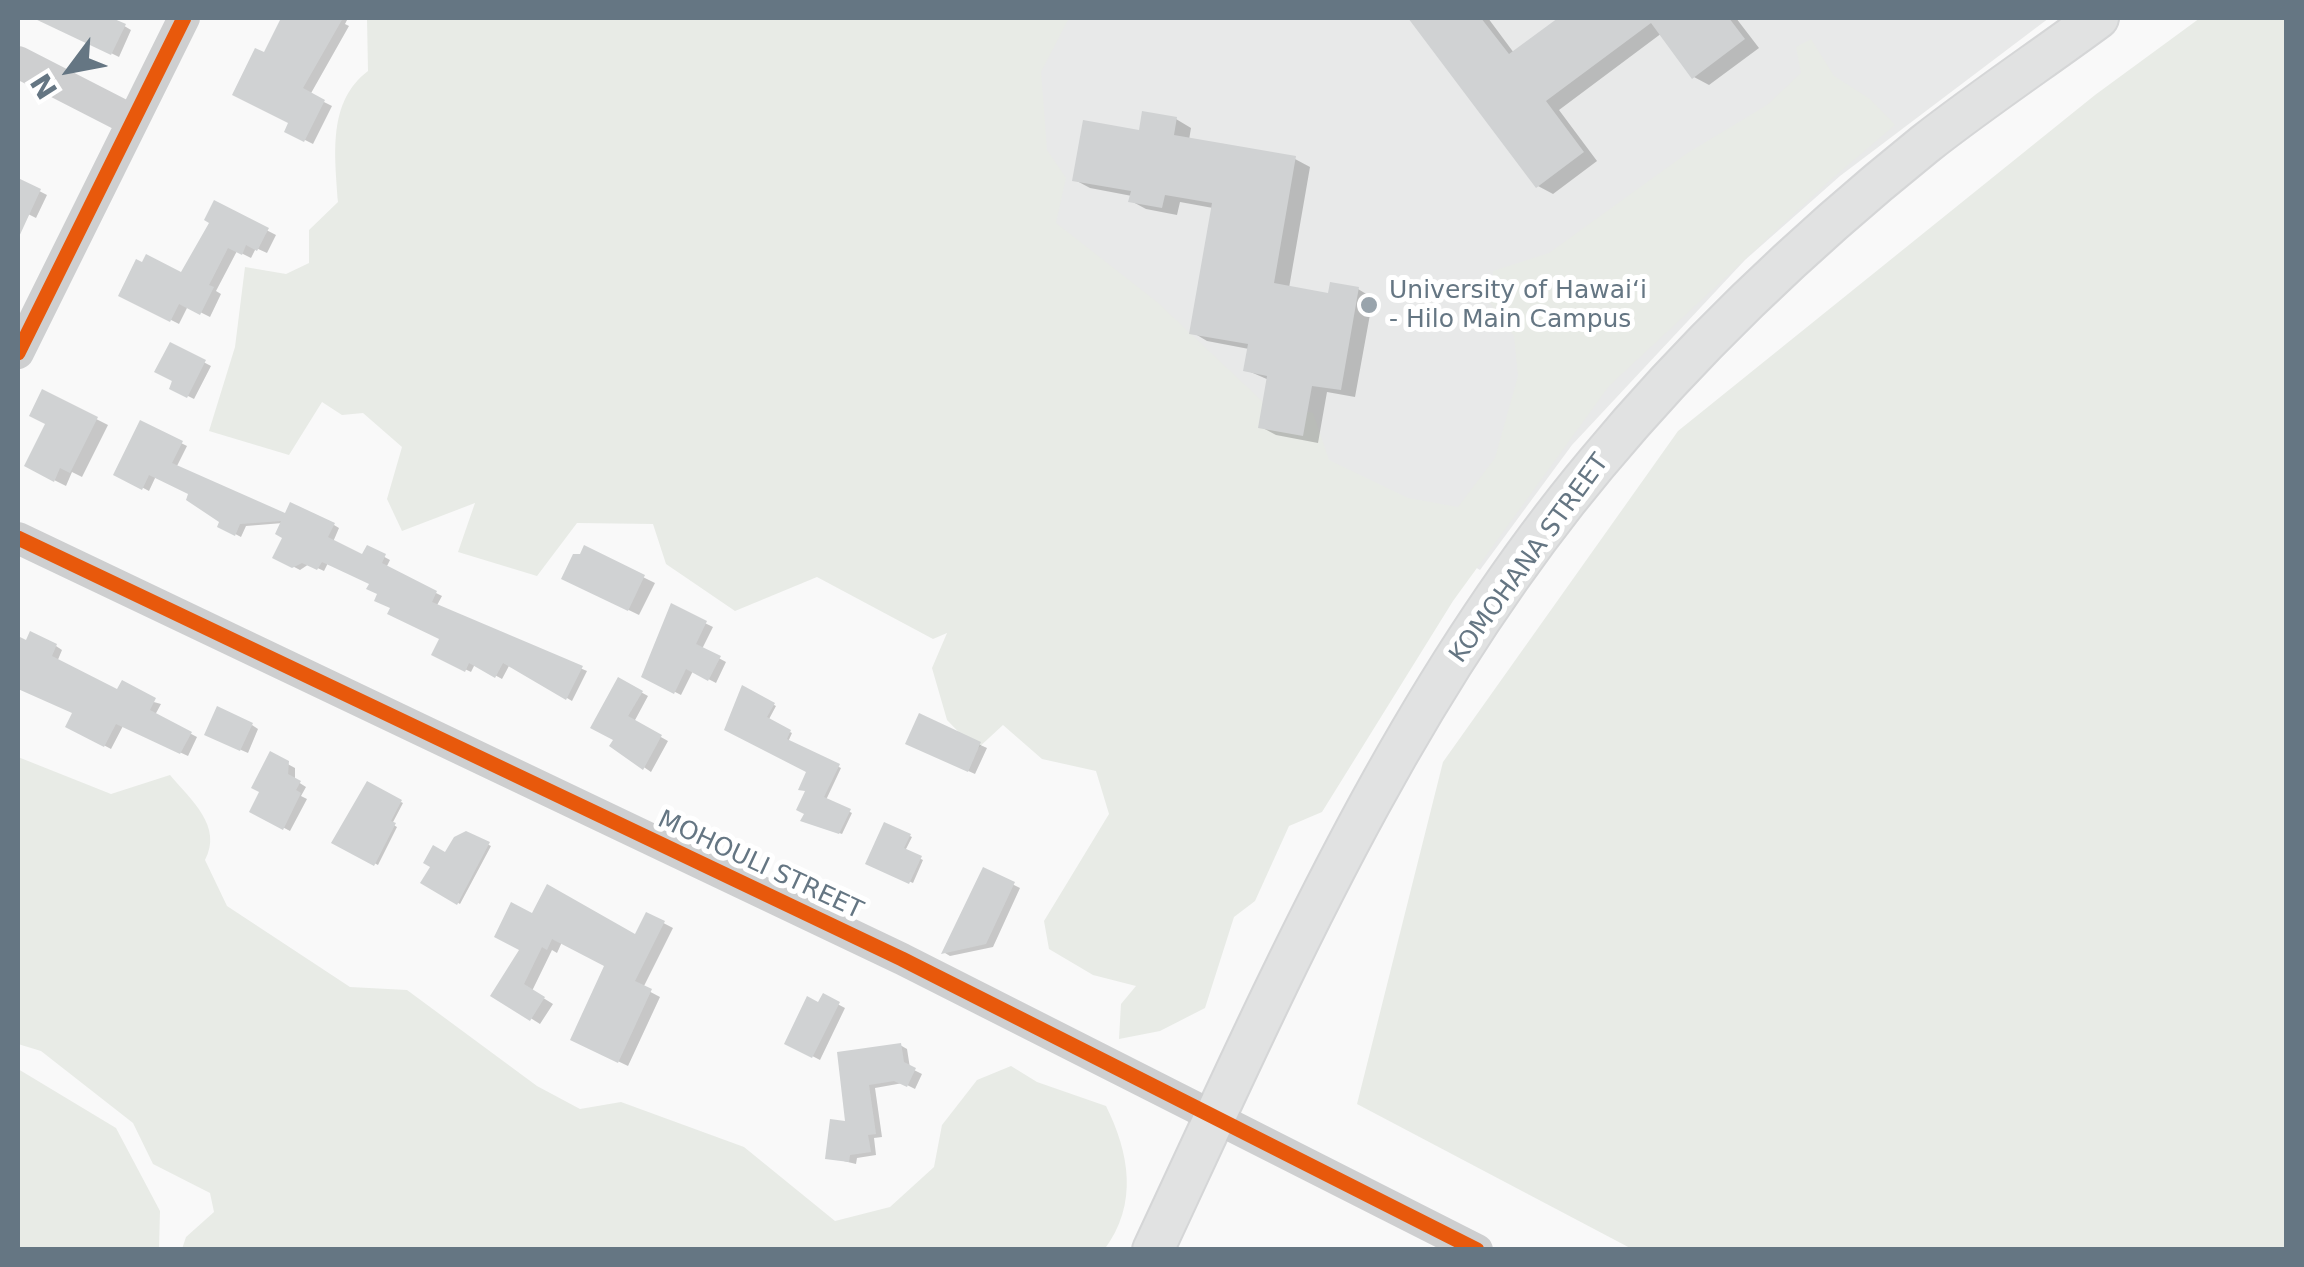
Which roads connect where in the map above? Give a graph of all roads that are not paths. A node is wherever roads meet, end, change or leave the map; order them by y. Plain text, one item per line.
1 (184, 18) edge
2 (2098, 18) edge
3 (18, 62) edge
4 (134, 121) junction
5 (18, 354) edge
6 (18, 538) edge
7 (1212, 1118) junction
8 (1152, 1250) edge
9 (1477, 1250) edge

1 - 4 street
2 - 7 main road, KOMOHANA STREET
3 - 4 street
4 - 5 street
6 - 7 street, MOHOULI STREET
7 - 8 main road, KOMOHANA STREET
7 - 9 street, MOHOULI STREET

